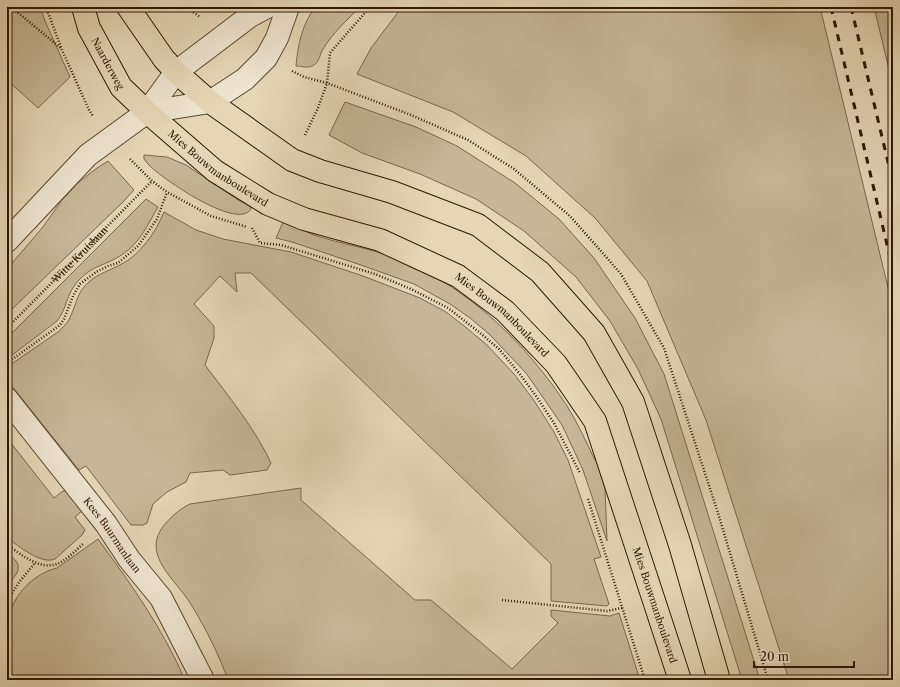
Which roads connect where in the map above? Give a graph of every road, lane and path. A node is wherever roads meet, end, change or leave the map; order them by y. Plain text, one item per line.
1 (11, 7) edge
2 (46, 7) edge
3 (83, 7) edge
4 (128, 7) edge
5 (267, 7) edge
6 (288, 7) edge
7 (370, 7) edge
8 (176, 72) junction
9 (327, 83) dead end
10 (210, 102) junction
11 (147, 112) junction
12 (152, 181) dead end
13 (167, 192) dead end
14 (251, 228) dead end
15 (7, 240) edge
16 (7, 328) edge
17 (7, 364) edge
18 (7, 399) edge
19 (582, 479) dead end
20 (586, 492) dead end
21 (106, 524) junction
22 (7, 545) edge
23 (35, 563) junction
24 (502, 600) dead end
25 (7, 601) edge
26 (622, 608) junction
27 (203, 680) edge
28 (645, 680) edge
29 (680, 680) edge
30 (719, 680) edge

1 - 2 path
3 - 11 main road, Naarderweg
4 - 8 main road
5 - 8 street
6 - 10 street
7 - 9 path
8 - 10 main road
8 - 11 street
10 - 11 street
10 - 30 main road
11 - 15 street
11 - 29 main road, Mies Bouwmanboulevard
12 - 16 path, Witte Kruislaan
13 - 17 path
14 - 19 path
18 - 21 street, Kees Buurmanlaan
20 - 26 path
21 - 23 path
21 - 27 street, Kees Buurmanlaan
22 - 23 path
23 - 25 path
24 - 26 path
26 - 28 path

